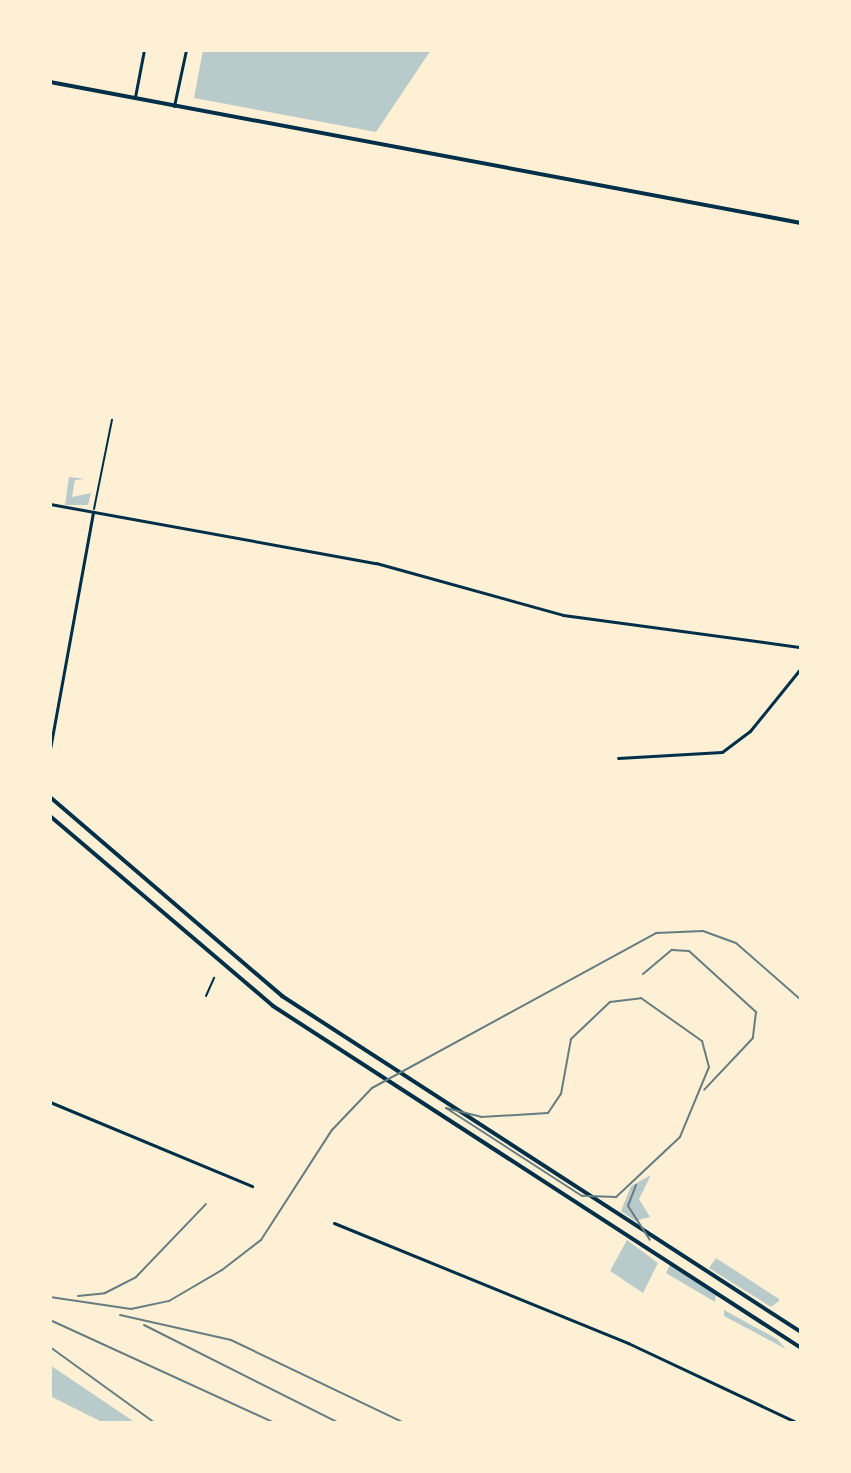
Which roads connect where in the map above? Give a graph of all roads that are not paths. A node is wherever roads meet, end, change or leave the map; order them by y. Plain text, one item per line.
1 (144, 50) edge
2 (186, 50) edge
3 (50, 82) edge
4 (134, 98) junction
5 (174, 106) junction
6 (801, 223) edge
7 (112, 420) dead end
8 (50, 504) edge
9 (93, 513) junction
10 (801, 647) edge
11 (801, 668) edge
12 (50, 749) edge
13 (618, 758) dead end
14 (50, 797) edge
15 (50, 816) edge
16 (214, 978) dead end
17 (206, 996) dead end
18 (50, 1102) edge
19 (252, 1186) dead end
20 (334, 1223) dead end
21 (801, 1332) edge
22 (801, 1348) edge
23 (798, 1423) edge

1 - 4 street
2 - 5 street
3 - 4 main road
4 - 5 main road
5 - 6 main road
7 - 9 street
8 - 9 street
9 - 10 street
9 - 12 street
11 - 13 street
14 - 21 main road
15 - 22 main road
16 - 17 street
18 - 19 street
20 - 23 street

